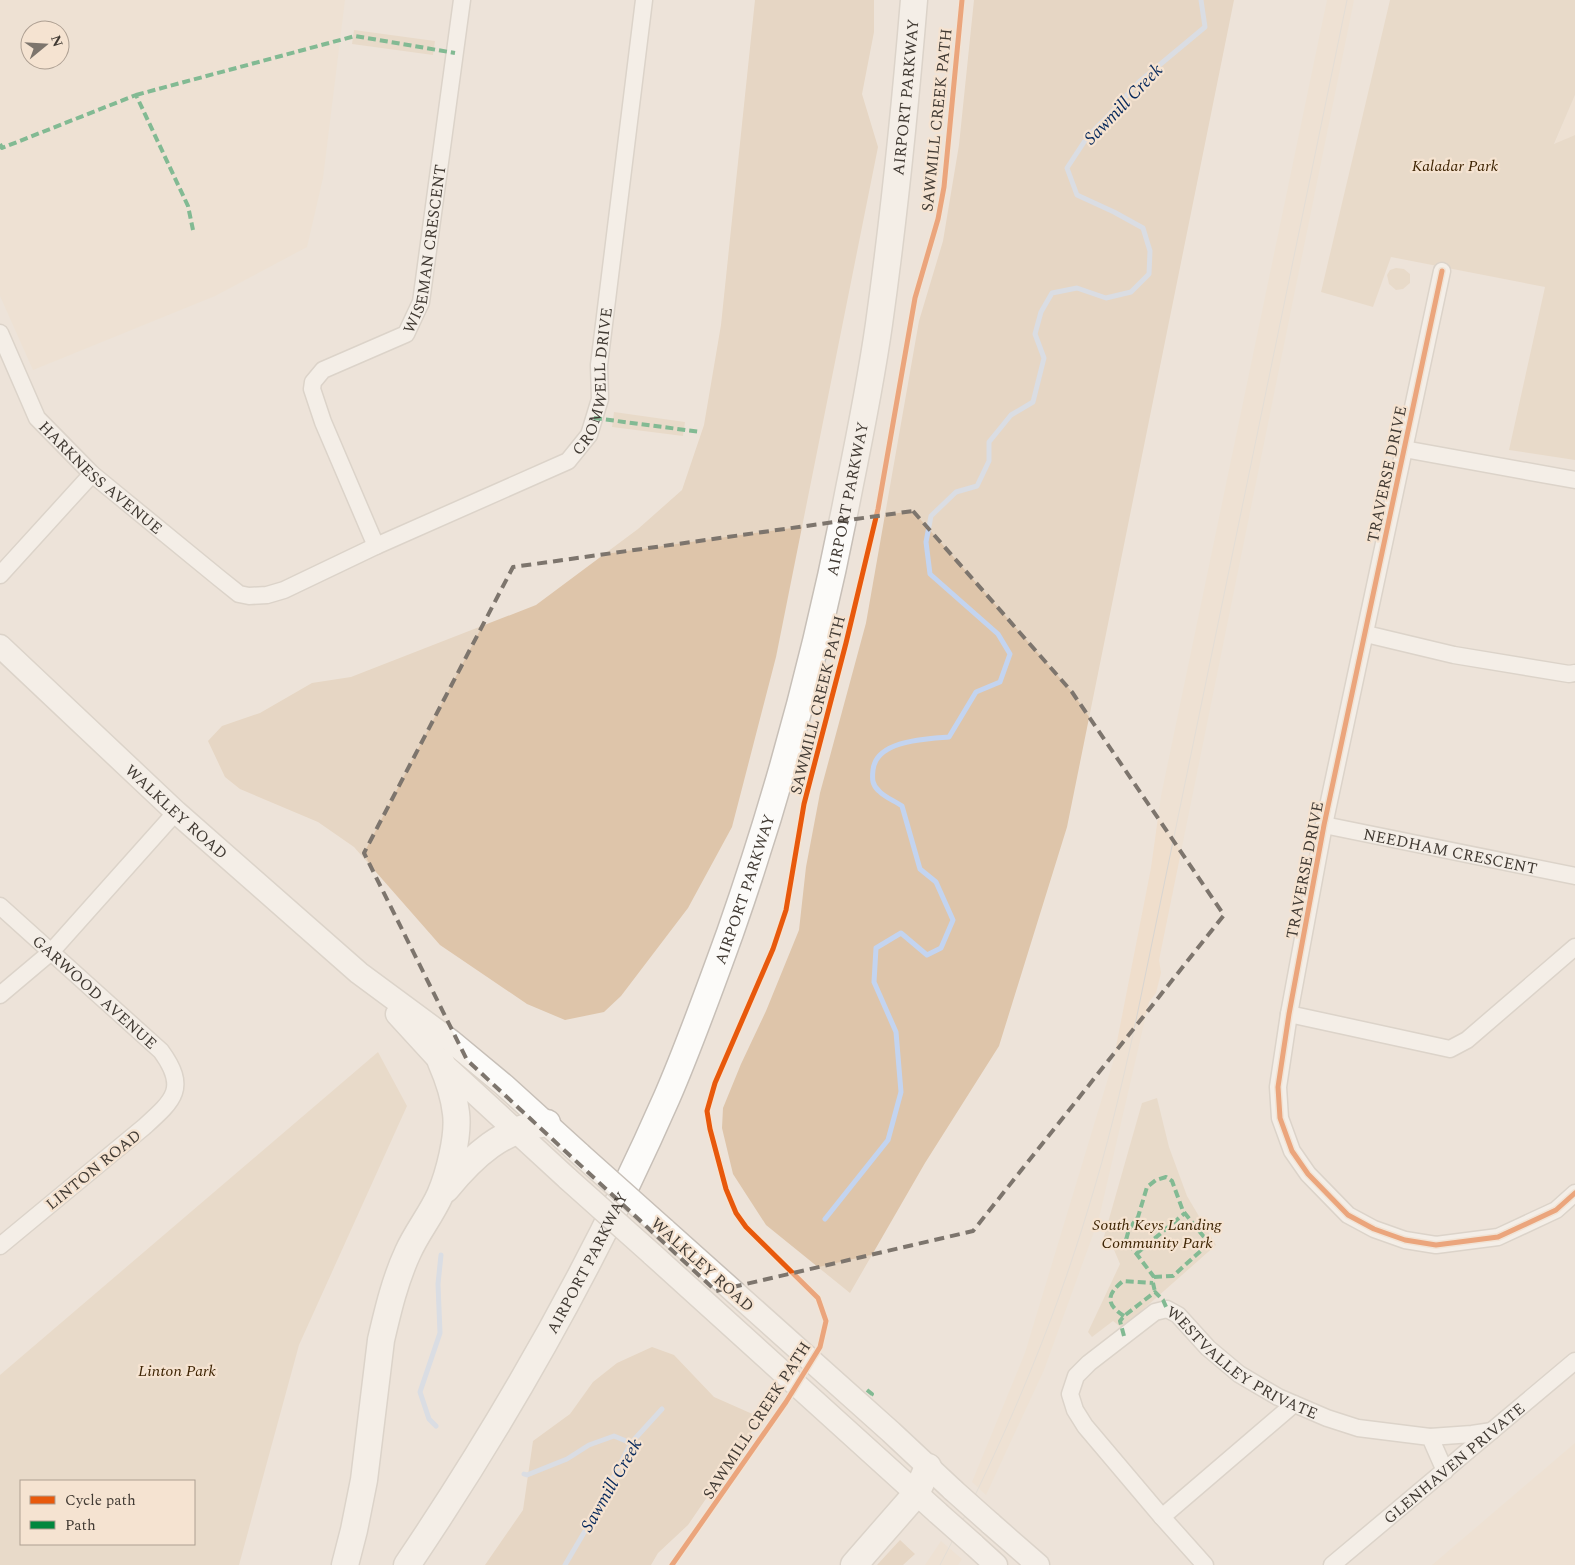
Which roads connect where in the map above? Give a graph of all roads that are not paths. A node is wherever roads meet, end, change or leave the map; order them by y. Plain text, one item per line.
1 (462, 0) edge
2 (644, 0) edge
3 (914, 0) edge
4 (1442, 271) dead end
5 (0, 333) edge
6 (1404, 449) junction
7 (92, 474) junction
8 (1575, 480) edge
9 (376, 546) junction
10 (0, 575) edge
11 (239, 594) joint
12 (1366, 634) junction
13 (0, 646) edge
14 (1575, 673) edge
15 (176, 812) junction
16 (1324, 825) junction
17 (1575, 876) edge
18 (0, 906) edge
19 (1575, 947) edge
20 (51, 952) junction
21 (359, 973) junction
22 (0, 995) edge
23 (1290, 1014) junction
24 (442, 1062) junction
25 (176, 1085) joint
26 (547, 1123) junction
27 (515, 1131) junction
28 (622, 1192) junction
29 (1575, 1193) edge
30 (439, 1197) junction
31 (0, 1246) edge
32 (1575, 1361) edge
33 (1294, 1404) junction
34 (1493, 1430) junction
35 (1430, 1437) junction
36 (928, 1467) junction
37 (1445, 1471) junction
38 (911, 1490) junction
39 (1162, 1517) junction
40 (345, 1565) edge
41 (407, 1565) edge
42 (854, 1565) edge
43 (996, 1565) edge
44 (1038, 1565) edge
45 (1205, 1565) edge
46 (1332, 1565) edge

1 - 9 street, WISEMAN CRESCENT
2 - 9 street, CROMWELL DRIVE
3 - 28 highway, AIRPORT PARKWAY
4 - 6 street, TRAVERSE DRIVE
5 - 7 street, HARKNESS AVENUE
6 - 8 street
6 - 12 street, TRAVERSE DRIVE
7 - 10 street
7 - 11 street, HARKNESS AVENUE
9 - 11 street, CROMWELL DRIVE
12 - 14 street
12 - 16 street, TRAVERSE DRIVE
13 - 15 main road, WALKLEY ROAD
15 - 20 street
15 - 21 main road, WALKLEY ROAD
16 - 17 street, NEEDHAM CRESCENT
16 - 23 street, TRAVERSE DRIVE
18 - 20 street, GARWOOD AVENUE
19 - 23 street
20 - 22 street
20 - 25 street, GARWOOD AVENUE
21 - 24 main road, WALKLEY ROAD
21 - 26 main road, WALKLEY ROAD
23 - 29 street, TRAVERSE DRIVE
24 - 27 main road, WALKLEY ROAD
24 - 30 highway
25 - 31 street, LINTON ROAD
26 - 27 highway
26 - 28 main road, WALKLEY ROAD, bridge
27 - 30 highway
27 - 38 main road, WALKLEY ROAD, bridge
28 - 36 main road, WALKLEY ROAD, bridge
28 - 41 highway, AIRPORT PARKWAY
30 - 40 highway
32 - 34 street, GLENHAVEN PRIVATE
33 - 35 street, WESTVALLEY PRIVATE
33 - 39 street
33 - 39 street, WESTVALLEY PRIVATE
34 - 35 street, WESTVALLEY PRIVATE
34 - 37 street, GLENHAVEN PRIVATE
35 - 37 street
36 - 38 highway
36 - 44 main road, WALKLEY ROAD, bridge
37 - 46 street, GLENHAVEN PRIVATE
38 - 42 highway
38 - 43 main road, WALKLEY ROAD, bridge
39 - 45 street, WESTVALLEY PRIVATE

